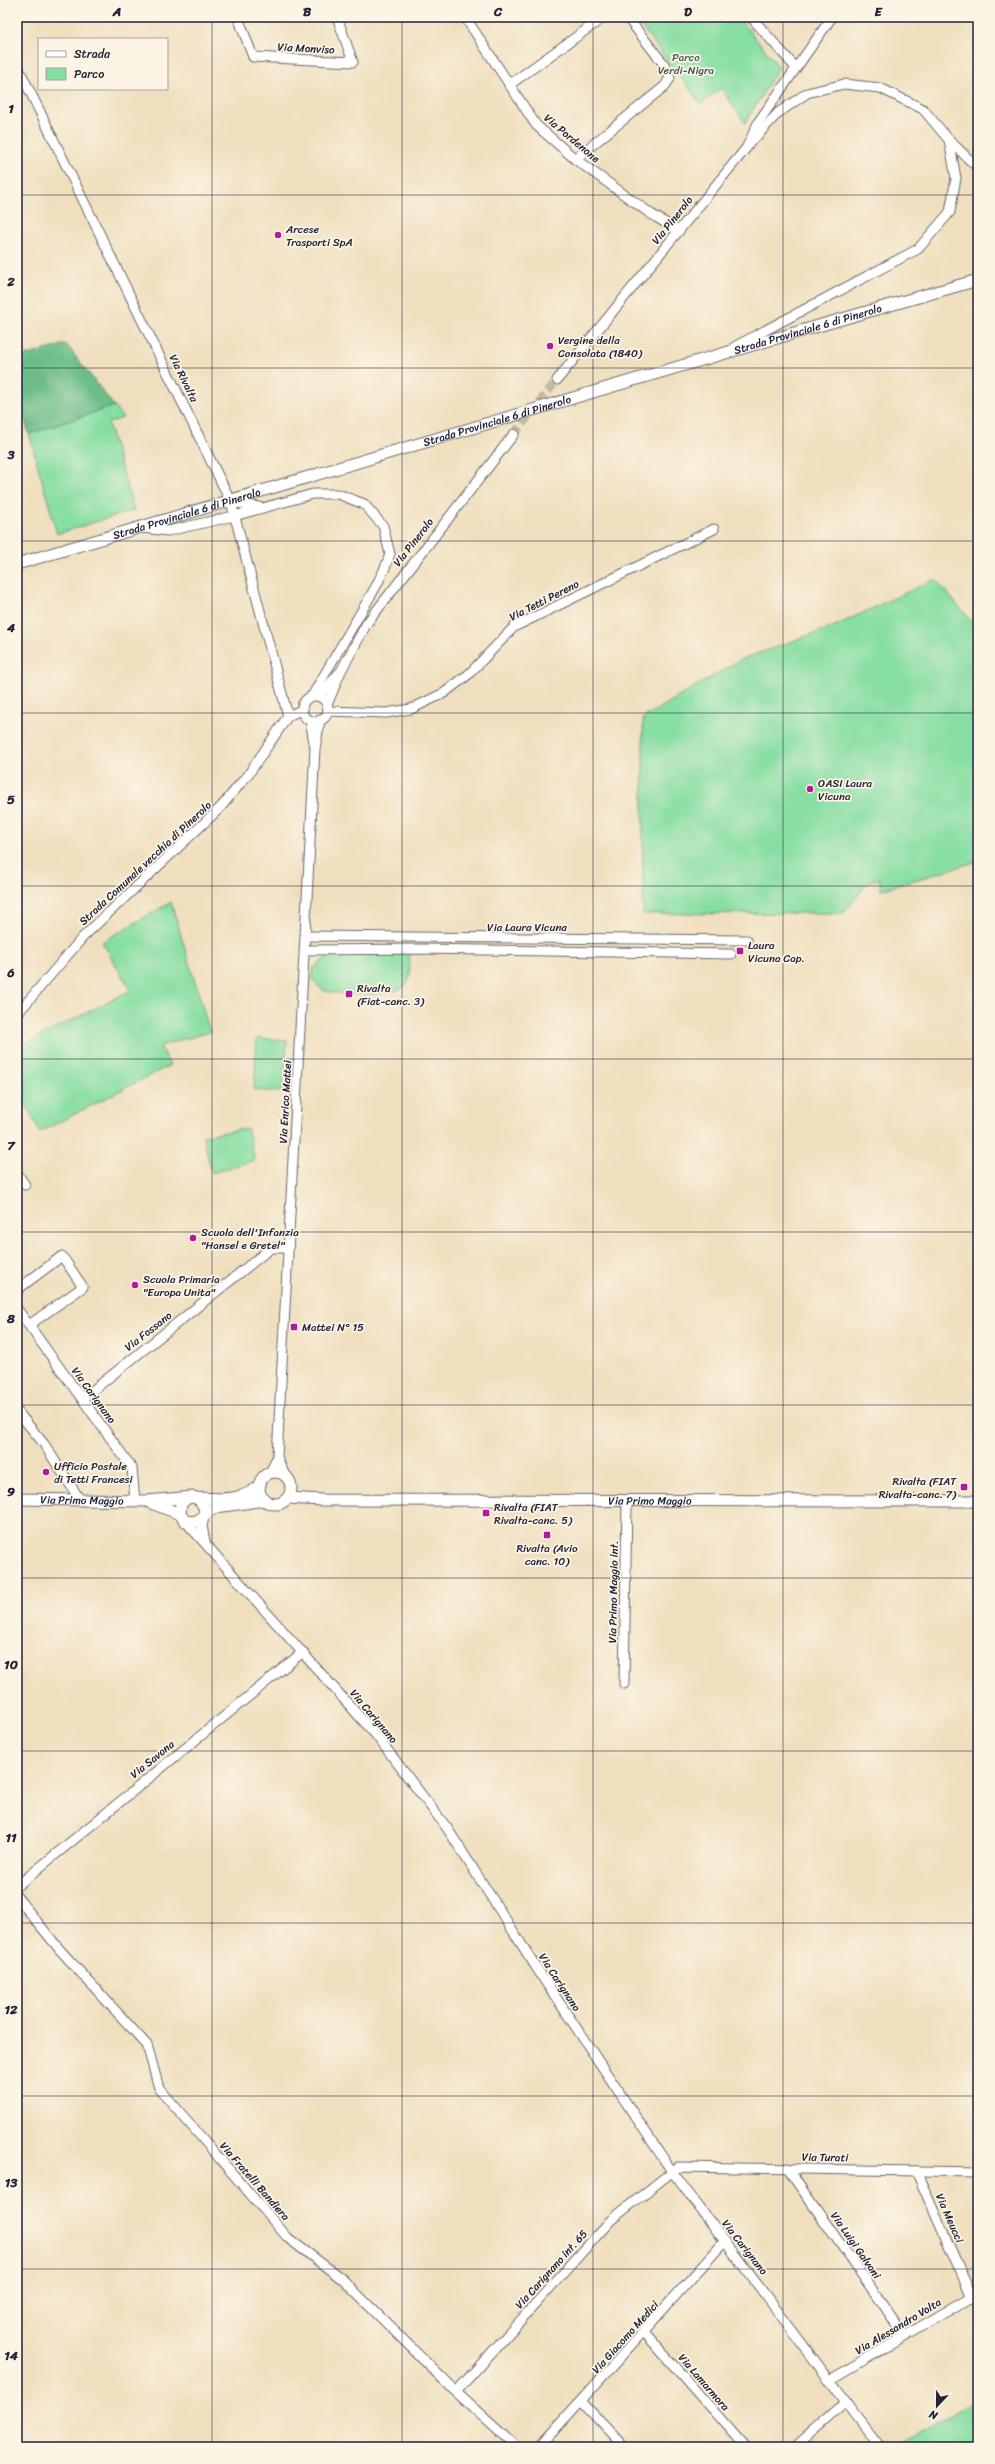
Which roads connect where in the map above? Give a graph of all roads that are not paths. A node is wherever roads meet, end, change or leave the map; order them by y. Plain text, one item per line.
1 (238, 17) edge
2 (337, 17) edge
3 (464, 17) edge
4 (604, 17) edge
5 (628, 17) edge
6 (751, 17) edge
7 (832, 17) edge
8 (17, 65) edge
9 (796, 68) junction
10 (509, 85) junction
11 (949, 140) junction
12 (747, 147) junction
13 (575, 159) junction
14 (978, 168) edge
15 (679, 231) junction
16 (978, 280) edge
17 (721, 354) junction
18 (557, 380) tunnel mouth
19 (514, 434) tunnel mouth
20 (231, 502) junction
21 (260, 507) junction
22 (234, 516) junction
23 (139, 528) junction
24 (714, 529) dead end
25 (17, 564) edge
26 (341, 671) junction
27 (315, 696) junction
28 (328, 708) junction
29 (306, 715) junction
30 (285, 720) junction
31 (320, 720) junction
32 (315, 749) junction
33 (306, 936) junction
34 (747, 940) dead end
35 (305, 950) junction
36 (731, 954) dead end
37 (17, 1014) edge
38 (17, 1173) edge
39 (25, 1185) dead end
40 (288, 1248) junction
41 (17, 1290) edge
42 (18, 1311) edge
43 (29, 1325) junction
44 (82, 1399) junction
45 (17, 1411) edge
46 (278, 1457) junction
47 (270, 1473) junction
48 (288, 1480) junction
49 (260, 1485) junction
50 (193, 1498) junction
51 (288, 1498) junction
52 (17, 1499) edge
53 (80, 1500) junction
54 (265, 1500) junction
55 (322, 1500) junction
56 (134, 1501) junction
57 (147, 1501) junction
58 (627, 1501) junction
59 (978, 1501) edge
60 (204, 1514) junction
61 (182, 1517) junction
62 (205, 1542) junction
63 (303, 1652) junction
64 (624, 1684) dead end
65 (17, 1886) edge
66 (17, 1897) edge
67 (787, 2168) junction
68 (672, 2170) junction
69 (916, 2171) junction
70 (978, 2172) edge
71 (725, 2241) junction
72 (975, 2295) edge
73 (645, 2333) junction
74 (905, 2336) junction
75 (830, 2380) junction
76 (456, 2392) junction
77 (582, 2402) junction
78 (846, 2402) junction
79 (516, 2447) edge
80 (540, 2447) edge
81 (624, 2447) edge
82 (745, 2447) edge
83 (795, 2447) edge
84 (880, 2447) edge

1 - 2 street, Via Monviso
3 - 10 street, Via Pordenone
4 - 10 street
5 - 13 street
6 - 9 street
7 - 9 street, Via Pinerolo
8 - 20 street, Via Rivalta
9 - 12 street, Via Pinerolo
10 - 13 street, Via Pordenone
11 - 12 street
11 - 14 street
11 - 17 street
12 - 15 street, Via Pinerolo
13 - 15 street, Via Pordenone
15 - 18 street, Via Pinerolo
16 - 17 main road, Strada Provinciale 6 di Pinerolo
17 - 20 main road, Strada Provinciale 6 di Pinerolo
19 - 26 street, Via Pinerolo
20 - 21 street
20 - 22 street, Via Rivalta
20 - 23 main road, Strada Provinciale 6 di Pinerolo
21 - 22 street
21 - 27 street
22 - 23 street
22 - 30 street, Via Rivalta
23 - 25 main road, Strada Provinciale 6 di Pinerolo
24 - 28 street, Via Tetti Pereno
26 - 27 street, Via Pinerolo
26 - 28 street, Via Pinerolo
27 - 28 street
27 - 29 street
28 - 31 street, Via Pinerolo
29 - 30 street
29 - 31 street
29 - 32 street, Via Enrico Mattei
30 - 37 street, Strada Comunale vecchia di Pinerolo
31 - 32 street, Via Enrico Mattei
32 - 33 street, Via Enrico Mattei
33 - 34 street, Via Laura Vicuna
33 - 35 street, Via Enrico Mattei
35 - 36 street, Via Laura Vicuna
35 - 40 street, Via Enrico Mattei
38 - 39 street
40 - 44 street, Via Fossano
40 - 46 street, Via Enrico Mattei
41 - 43 street
42 - 43 street, Via Carignano
43 - 44 street, Via Carignano
44 - 56 street, Via Carignano
45 - 53 street
46 - 47 street, Via Enrico Mattei
46 - 48 street, Via Enrico Mattei
47 - 48 main road
47 - 49 main road
48 - 51 main road
48 - 55 main road, Via Primo Maggio
49 - 50 main road, Via Primo Maggio
49 - 54 main road
50 - 57 main road, Via Primo Maggio
50 - 60 main road
50 - 61 main road
51 - 54 main road
51 - 55 main road, Via Primo Maggio
52 - 53 main road, Via Primo Maggio
53 - 56 main road, Via Primo Maggio
54 - 60 main road
55 - 58 main road, Via Primo Maggio
56 - 57 main road, Via Primo Maggio
57 - 61 main road, Via Primo Maggio
58 - 59 main road, Via Primo Maggio
58 - 64 street, Via Primo Maggio int.
60 - 61 main road
60 - 62 street
61 - 62 street, Via Carignano
62 - 63 street, Via Carignano
63 - 65 street, Via Savona
63 - 68 street, Via Carignano
66 - 76 street, Via Fratelli Bandiera
67 - 68 street, Via Turati
67 - 69 street, Via Turati
67 - 74 street, Via Luigi Galvani
68 - 71 street, Via Carignano
68 - 76 street, Via Carignano int. 65
69 - 70 street, Via Turati
69 - 72 street, Via Meucci
71 - 73 street, Via Giacomo Medici
71 - 75 street, Via Carignano
72 - 74 street, Via Alessandro Volta
73 - 77 street, Via Giacomo Medici
73 - 82 street, Via Lamarmora
74 - 75 street, Via Alessandro Volta
75 - 78 street, Via Carignano
76 - 79 street, Via Fratelli Bandiera
77 - 80 street, Via Giacomo Medici
77 - 81 street
78 - 83 street
78 - 84 street, Via Carignano

